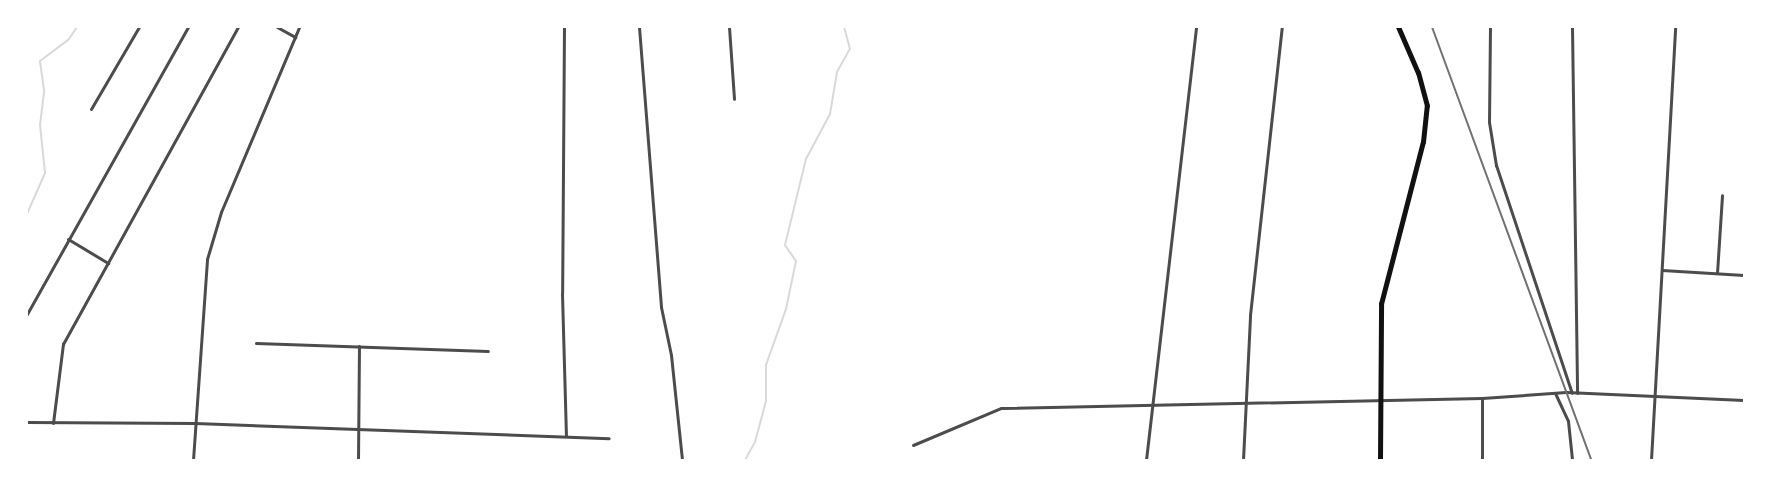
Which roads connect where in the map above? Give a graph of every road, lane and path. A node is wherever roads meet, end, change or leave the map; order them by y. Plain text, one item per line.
1 (139, 27) edge
2 (188, 27) edge
3 (238, 27) edge
4 (277, 27) edge
5 (299, 27) edge
6 (564, 27) edge
7 (639, 27) edge
8 (729, 27) edge
9 (1196, 27) edge
10 (1282, 27) edge
11 (1398, 27) edge
12 (1490, 27) edge
13 (1572, 27) edge
14 (1676, 27) edge
15 (295, 37) junction
16 (734, 99) dead end
17 (91, 109) dead end
18 (1722, 195) dead end
19 (68, 239) junction
20 (108, 263) junction
21 (1661, 270) junction
22 (1717, 273) junction
23 (1744, 275) edge
24 (27, 314) edge
25 (256, 343) dead end
26 (359, 346) junction
27 (488, 351) dead end
28 (1555, 393) junction
29 (1574, 393) junction
30 (1654, 395) junction
31 (1482, 398) junction
32 (1379, 400) junction
33 (1744, 400) edge
34 (1244, 403) junction
35 (1149, 406) junction
36 (27, 422) edge
37 (53, 423) junction
38 (195, 423) junction
39 (358, 431) junction
40 (566, 435) junction
41 (609, 438) dead end
42 (913, 445) dead end
43 (193, 460) edge
44 (358, 460) edge
45 (681, 460) edge
46 (1146, 460) edge
47 (1243, 460) edge
48 (1380, 460) edge
49 (1482, 460) edge
50 (1572, 460) edge
51 (1652, 460) edge

1 - 17 street
2 - 19 street
3 - 20 street
4 - 15 street
5 - 15 street
6 - 40 street
7 - 45 street
8 - 16 street
9 - 35 street
10 - 34 street
11 - 32 main road
12 - 29 street
13 - 29 street
14 - 21 street
15 - 38 street
18 - 22 street
19 - 20 street
19 - 24 street
20 - 37 street
21 - 22 street
21 - 30 street
22 - 23 street
25 - 26 street
26 - 27 street
26 - 39 street
28 - 29 street
28 - 31 street
28 - 50 street
29 - 30 street
30 - 33 street
30 - 51 street
31 - 32 street
31 - 49 street
32 - 34 street
32 - 48 main road
34 - 35 street
34 - 47 street
35 - 42 street
35 - 46 street
36 - 37 street
37 - 38 street
38 - 39 street
38 - 43 street
39 - 40 street
39 - 44 street
40 - 41 street

